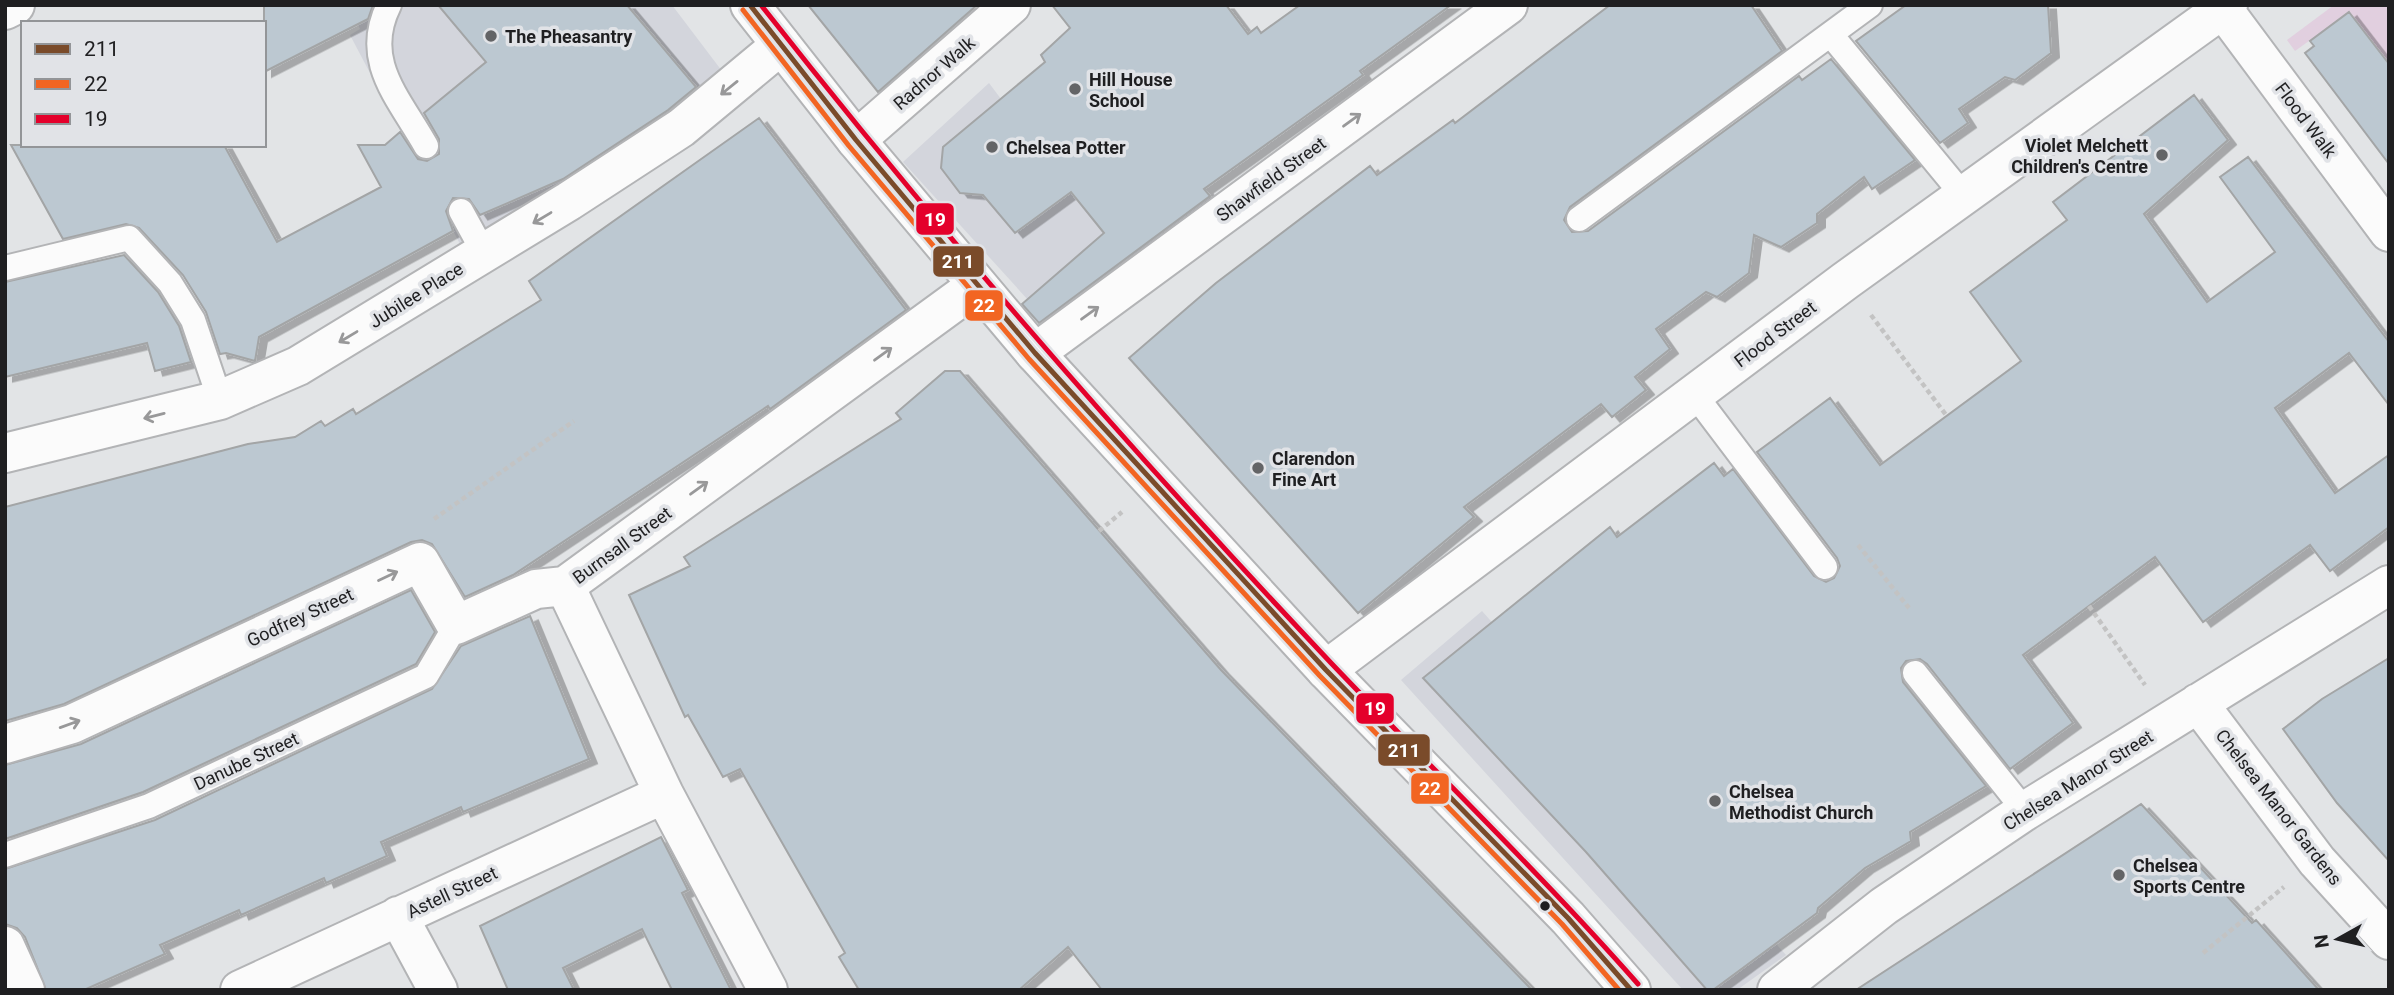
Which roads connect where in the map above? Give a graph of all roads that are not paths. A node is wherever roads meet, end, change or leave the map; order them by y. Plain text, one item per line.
1 (15, 5) edge
2 (389, 5) edge
3 (750, 5) edge
4 (1011, 5) edge
5 (1508, 5) edge
6 (1870, 5) edge
7 (2225, 7) edge
8 (5, 10) edge
9 (1830, 35) junction
10 (781, 45) junction
11 (856, 140) junction
12 (426, 146) dead end
13 (1963, 195) junction
14 (461, 211) dead end
15 (1579, 219) dead end
16 (2389, 232) edge
17 (484, 253) junction
18 (5, 268) edge
19 (976, 286) junction
20 (1035, 353) junction
21 (1695, 396) junction
22 (220, 400) junction
23 (5, 453) edge
24 (1825, 567) road end
25 (2389, 585) edge
26 (565, 586) junction
27 (456, 625) junction
28 (1326, 670) junction
29 (1915, 673) dead end
30 (2185, 713) junction
31 (5, 744) edge
32 (664, 794) junction
33 (2025, 811) junction
34 (5, 855) edge
35 (398, 916) junction
36 (2389, 940) edge
37 (5, 946) edge
38 (24, 990) edge
39 (240, 990) edge
40 (438, 990) edge
41 (768, 990) edge
42 (1631, 990) edge
43 (1777, 990) edge

1 - 8 street
2 - 12 lane
3 - 10 street
4 - 11 street, Radnor Walk
20 -> 5 street, Shawfield Street
6 - 9 lane
7 - 13 street, Flood Street
7 - 16 street, Flood Walk
9 - 13 lane
9 - 15 lane
10 - 11 street
10 -> 17 street, Jubilee Place
11 - 19 street
13 - 21 street, Flood Street
14 - 17 lane
17 -> 22 street, Jubilee Place
18 - 22 lane
19 - 20 street
26 -> 19 street, Burnsall Street
20 - 28 street
21 - 24 lane
21 - 28 street, Flood Street
22 -> 23 street, Jubilee Place
25 - 30 street, Chelsea Manor Street
26 - 27 street
26 - 32 street, Burnsall Street
31 -> 27 street, Godfrey Street
27 - 34 lane, Danube Street
28 - 42 street
29 - 33 lane
30 - 33 street, Chelsea Manor Street
30 - 36 street, Chelsea Manor Gardens
32 - 35 street, Astell Street
32 - 41 street, Burnsall Street
33 - 43 street, Chelsea Manor Street
35 - 39 street, Astell Street
35 - 40 street
37 - 38 street

